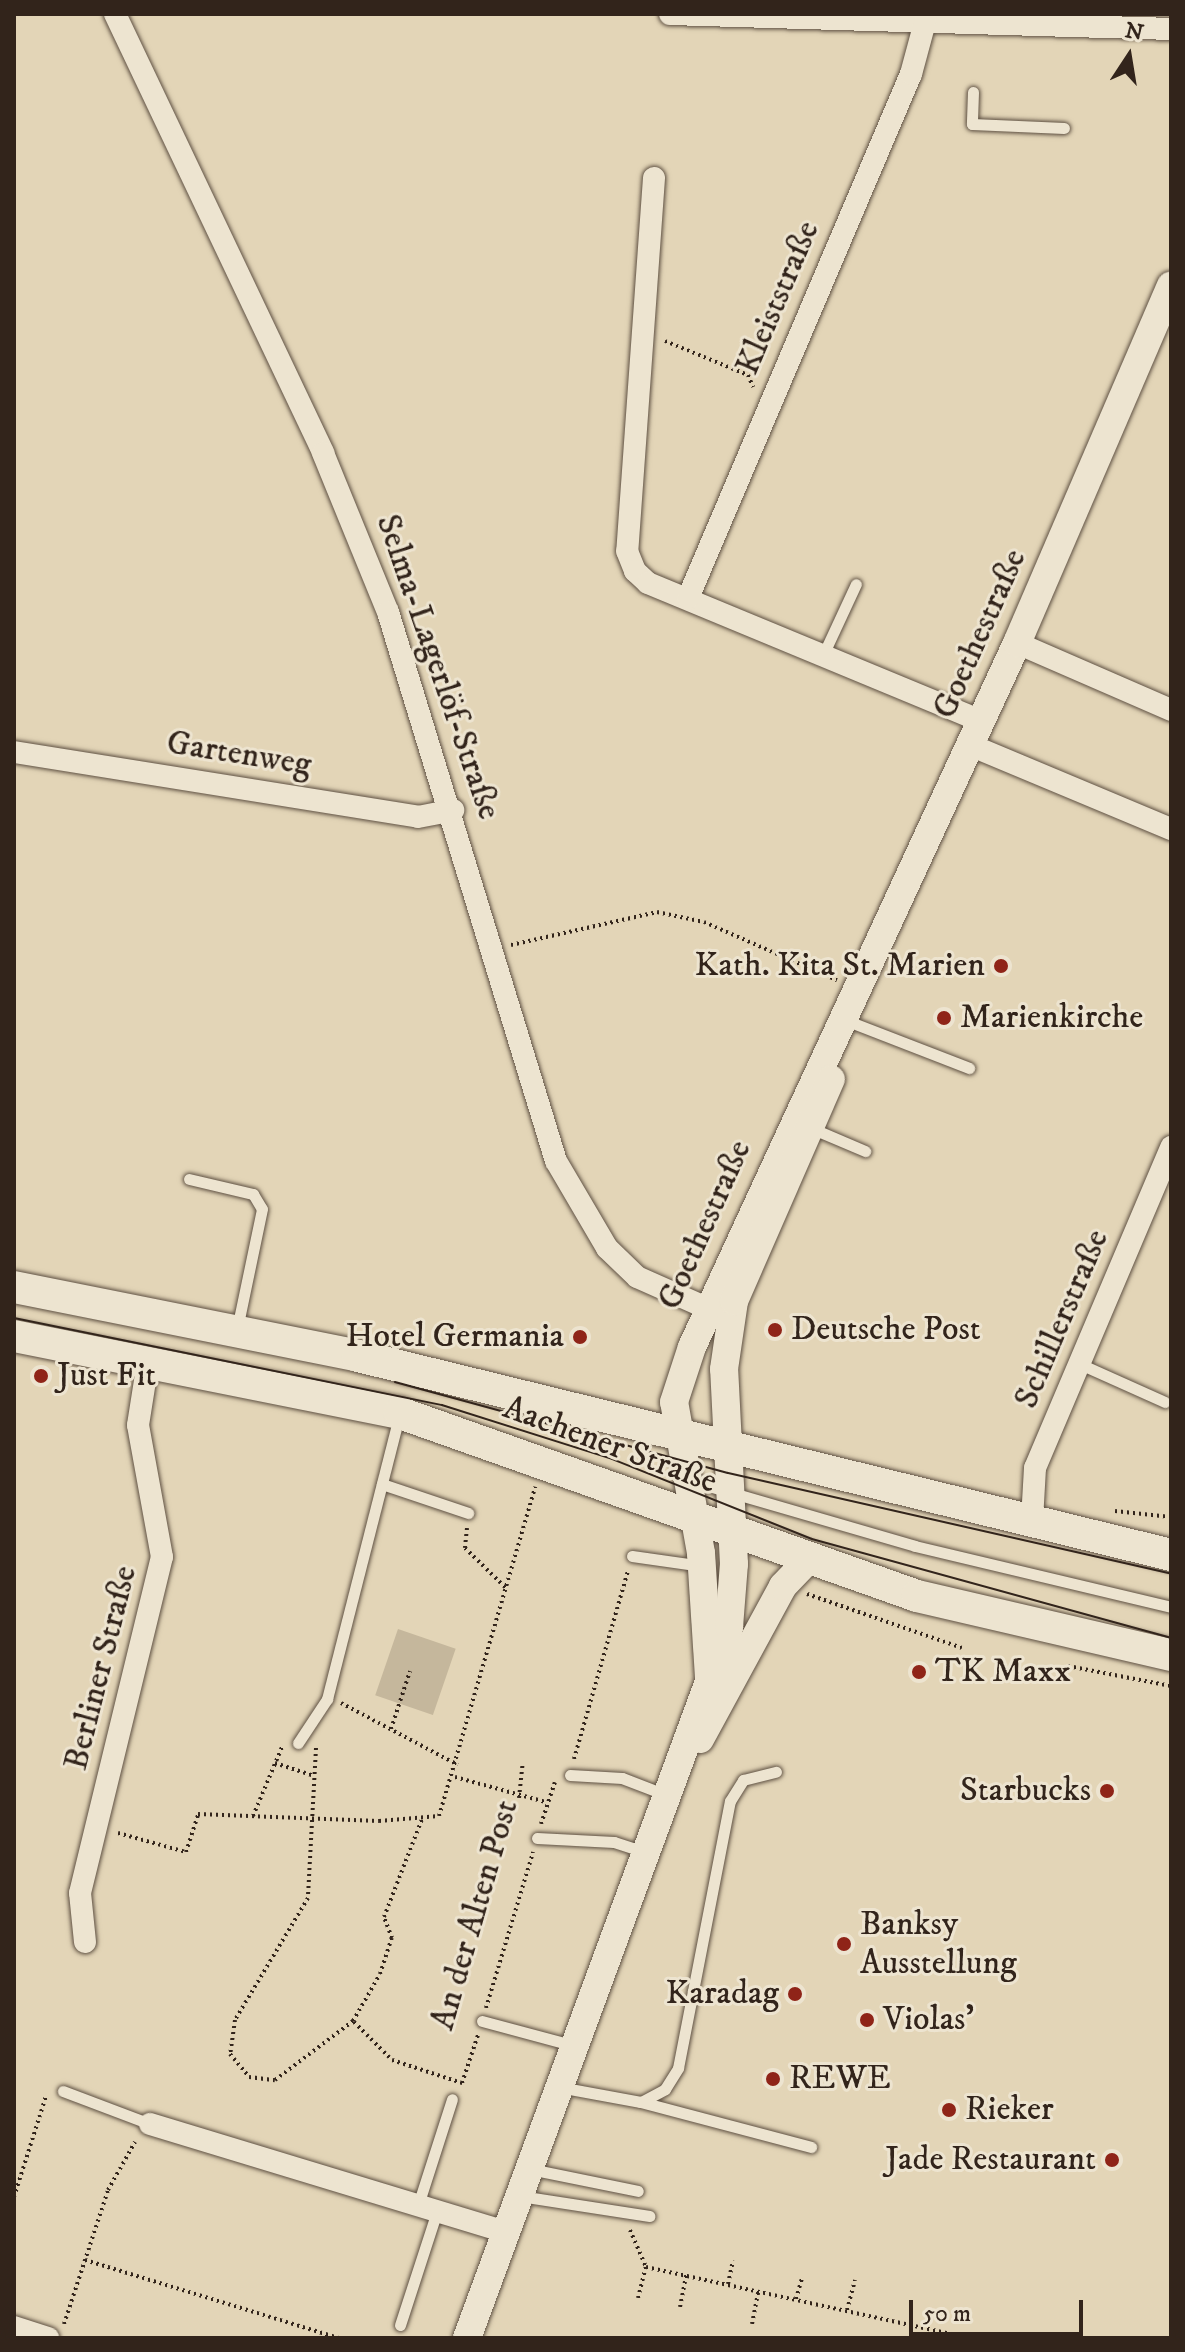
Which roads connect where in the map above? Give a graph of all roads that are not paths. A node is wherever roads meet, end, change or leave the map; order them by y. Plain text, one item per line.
1 (115, 14) edge
2 (670, 14) edge
3 (925, 22) junction
4 (1171, 29) edge
5 (973, 92) dead end
6 (1064, 128) dead end
7 (654, 178) dead end
8 (1171, 286) edge
9 (856, 584) dead end
10 (688, 598) junction
11 (1017, 643) junction
12 (823, 655) junction
13 (1171, 710) edge
14 (976, 733) junction
15 (14, 752) edge
16 (453, 810) junction
17 (1171, 829) edge
18 (853, 1006) junction
19 (969, 1068) dead end
20 (810, 1127) junction
21 (1171, 1147) edge
22 (865, 1151) dead end
23 (189, 1179) dead end
24 (14, 1287) edge
25 (707, 1308) junction
26 (237, 1330) junction
27 (14, 1336) edge
28 (148, 1362) junction
29 (1080, 1364) junction
30 (1165, 1402) dead end
31 (400, 1413) junction
32 (681, 1435) junction
33 (725, 1446) junction
34 (688, 1480) junction
35 (382, 1484) junction
36 (729, 1490) junction
37 (468, 1513) road end
38 (695, 1518) junction
39 (1032, 1520) junction
40 (732, 1530) junction
41 (1171, 1555) edge
42 (632, 1556) road end
43 (809, 1559) junction
44 (702, 1566) junction
45 (1171, 1607) edge
46 (1171, 1655) edge
47 (709, 1677) junction
48 (298, 1743) road end
49 (776, 1772) dead end
50 (570, 1775) road end
51 (666, 1795) junction
52 (537, 1838) road end
53 (645, 1852) junction
54 (85, 1942) dead end
55 (482, 2021) road end
56 (575, 2046) junction
57 (559, 2086) junction
58 (63, 2091) dead end
59 (452, 2099) dead end
60 (641, 2102) junction
61 (150, 2124) joint
62 (811, 2147) dead end
63 (530, 2169) junction
64 (638, 2191) dead end
65 (520, 2196) junction
66 (428, 2208) junction
67 (649, 2216) dead end
68 (506, 2232) junction
69 (400, 2325) dead end
70 (14, 2327) edge
71 (48, 2338) edge
72 (467, 2338) edge

1 - 16 street, Selma-Lagerlöf-Straße
2 - 3 street
3 - 4 street
3 - 10 street, Kleiststraße
5 - 6 lane
7 - 10 street
8 - 11 street, Goethestraße
9 - 12 lane
10 - 12 street
11 - 13 street
11 - 14 street, Goethestraße
12 - 14 street
14 - 17 street
14 - 18 street, Goethestraße
15 - 16 street, Gartenweg
16 - 25 street, Selma-Lagerlöf-Straße
18 - 19 lane
18 - 20 street, Goethestraße
18 - 25 street, Goethestraße
20 - 22 lane
20 - 33 street, Goethestraße
21 - 29 street, Schillerstraße
23 - 26 lane
24 - 26 main road, Aachener Straße
25 - 32 street, Goethestraße
26 - 32 main road, Aachener Straße
27 - 28 main road, Aachener Straße
28 - 31 main road, Aachener Straße
28 - 54 street, Berliner Straße
29 - 30 lane
29 - 39 street, Schillerstraße
31 - 35 lane
31 - 38 main road, Aachener Straße
32 - 33 main road, Aachener Straße
32 - 34 street, Goethestraße
33 - 36 street, Goethestraße
33 - 39 main road, Aachener Straße
34 - 36 lane
34 - 38 street, Goethestraße
35 - 37 lane
35 - 48 lane
36 - 40 street, Goethestraße
36 - 45 lane
38 - 40 main road, Aachener Straße
38 - 44 street
39 - 41 main road, Aachener Straße
40 - 43 main road, Aachener Straße
40 - 47 street
42 - 44 lane
43 - 46 main road, Aachener Straße
43 - 51 street
44 - 47 street
47 - 51 street
49 - 60 lane
50 - 51 lane
51 - 53 street
52 - 53 lane
53 - 56 street
55 - 56 lane
56 - 57 street
57 - 60 lane
57 - 63 street
58 - 61 lane
59 - 66 lane
60 - 62 lane
61 - 66 street
63 - 64 lane
63 - 65 street
65 - 67 lane
65 - 68 street
66 - 68 street
66 - 69 lane
68 - 72 street
70 - 71 street

